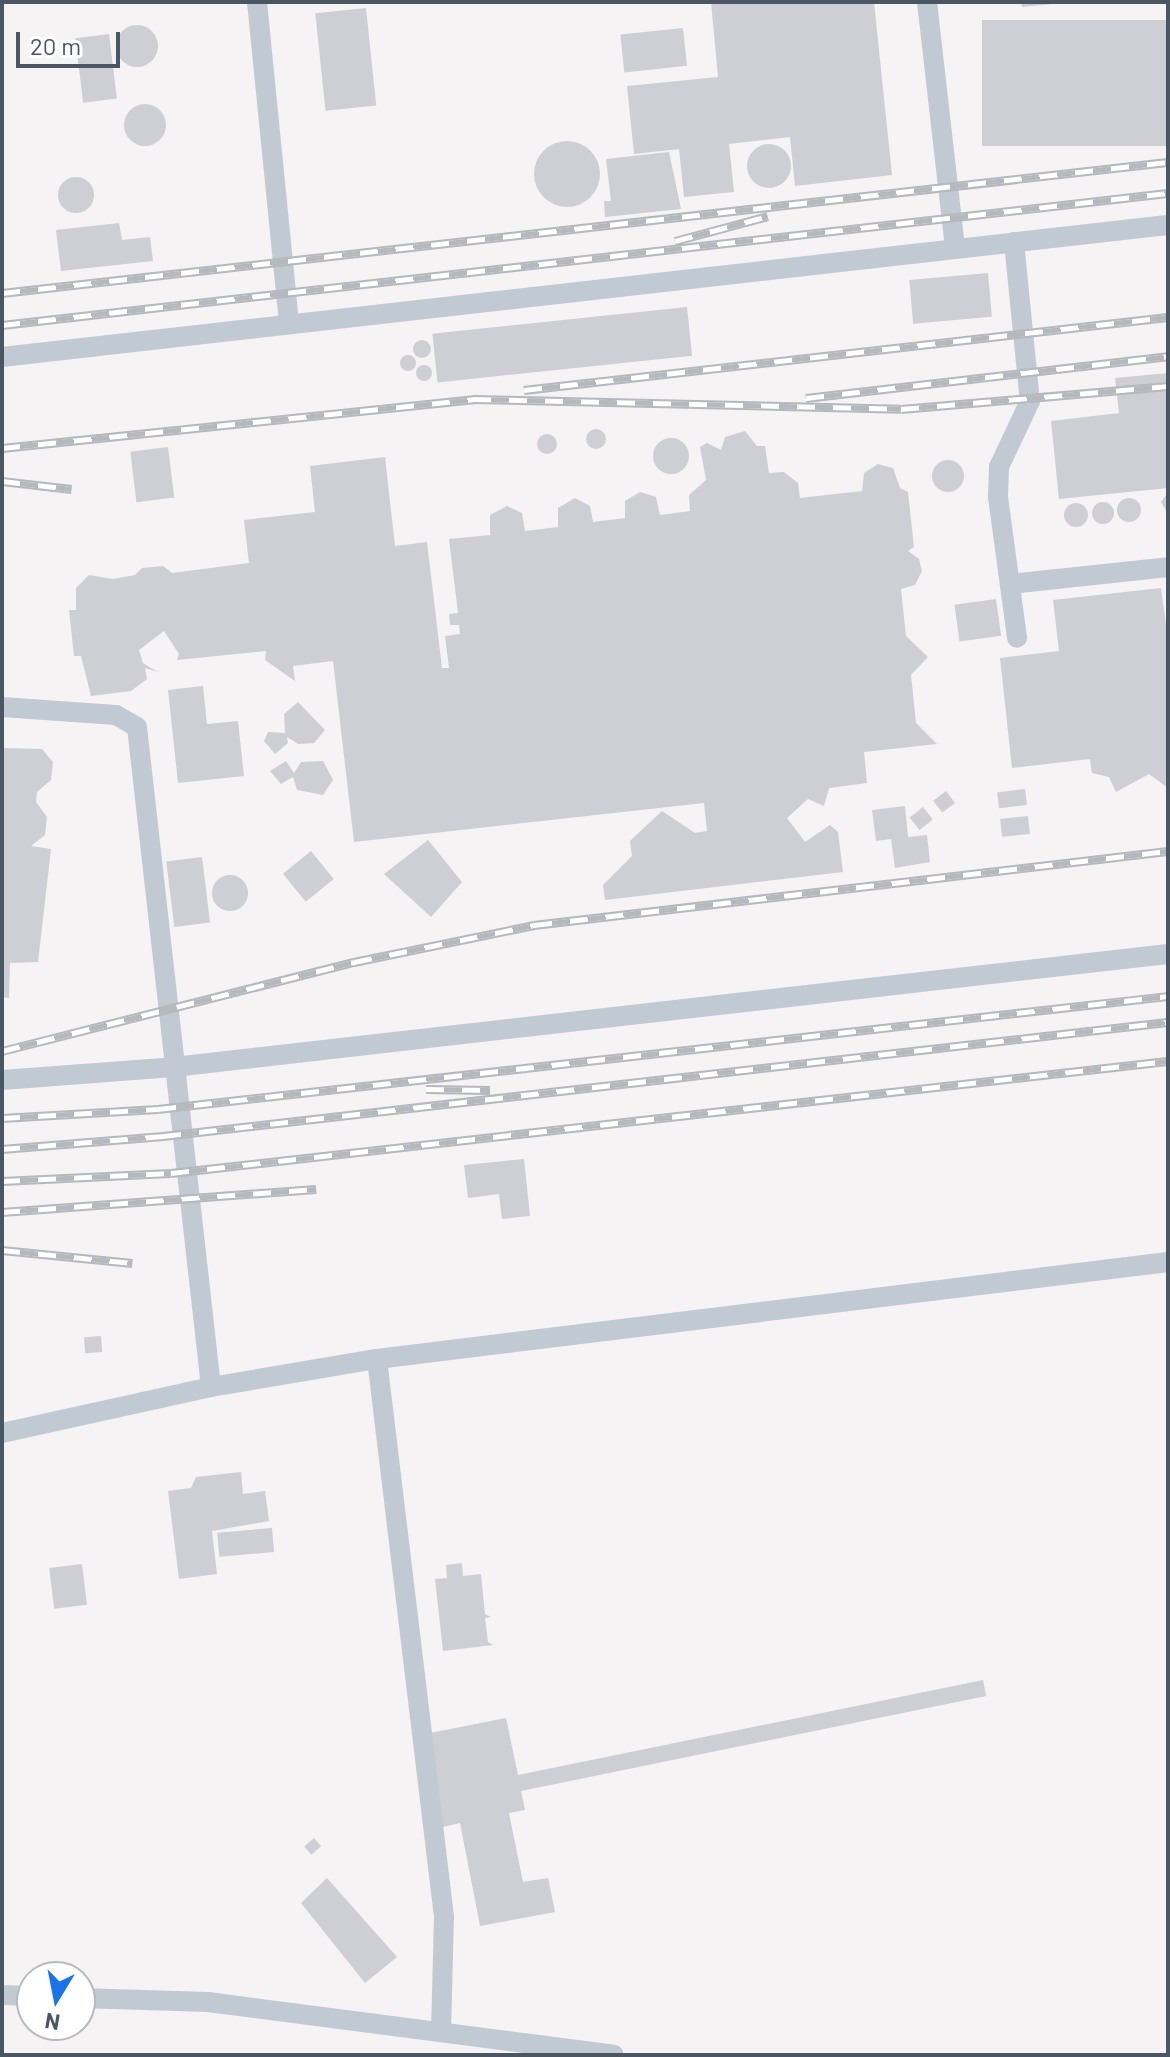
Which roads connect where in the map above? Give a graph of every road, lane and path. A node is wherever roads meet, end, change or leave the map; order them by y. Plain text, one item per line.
1 (257, 2) edge
2 (927, 2) edge
3 (1168, 225) edge
4 (1014, 242) junction
5 (955, 248) junction
6 (289, 322) junction
7 (2, 357) edge
8 (1168, 567) edge
9 (1010, 584) junction
10 (1017, 638) dead end
11 (2, 707) edge
12 (1168, 954) edge
13 (174, 1067) junction
14 (2, 1080) edge
15 (1168, 1262) edge
16 (377, 1359) junction
17 (211, 1387) junction
18 (2, 1433) edge
19 (96, 1998) edge
20 (441, 2032) junction
21 (614, 2055) edge

1 - 6 lane
2 - 5 lane
3 - 4 lane
4 - 5 lane
4 - 9 lane
5 - 6 lane
6 - 7 lane
8 - 9 lane
9 - 10 lane
11 - 13 lane
12 - 13 lane
13 - 14 lane
13 - 17 lane
15 - 16 lane
16 - 17 lane
16 - 20 lane
17 - 18 lane
19 - 20 lane
20 - 21 lane

